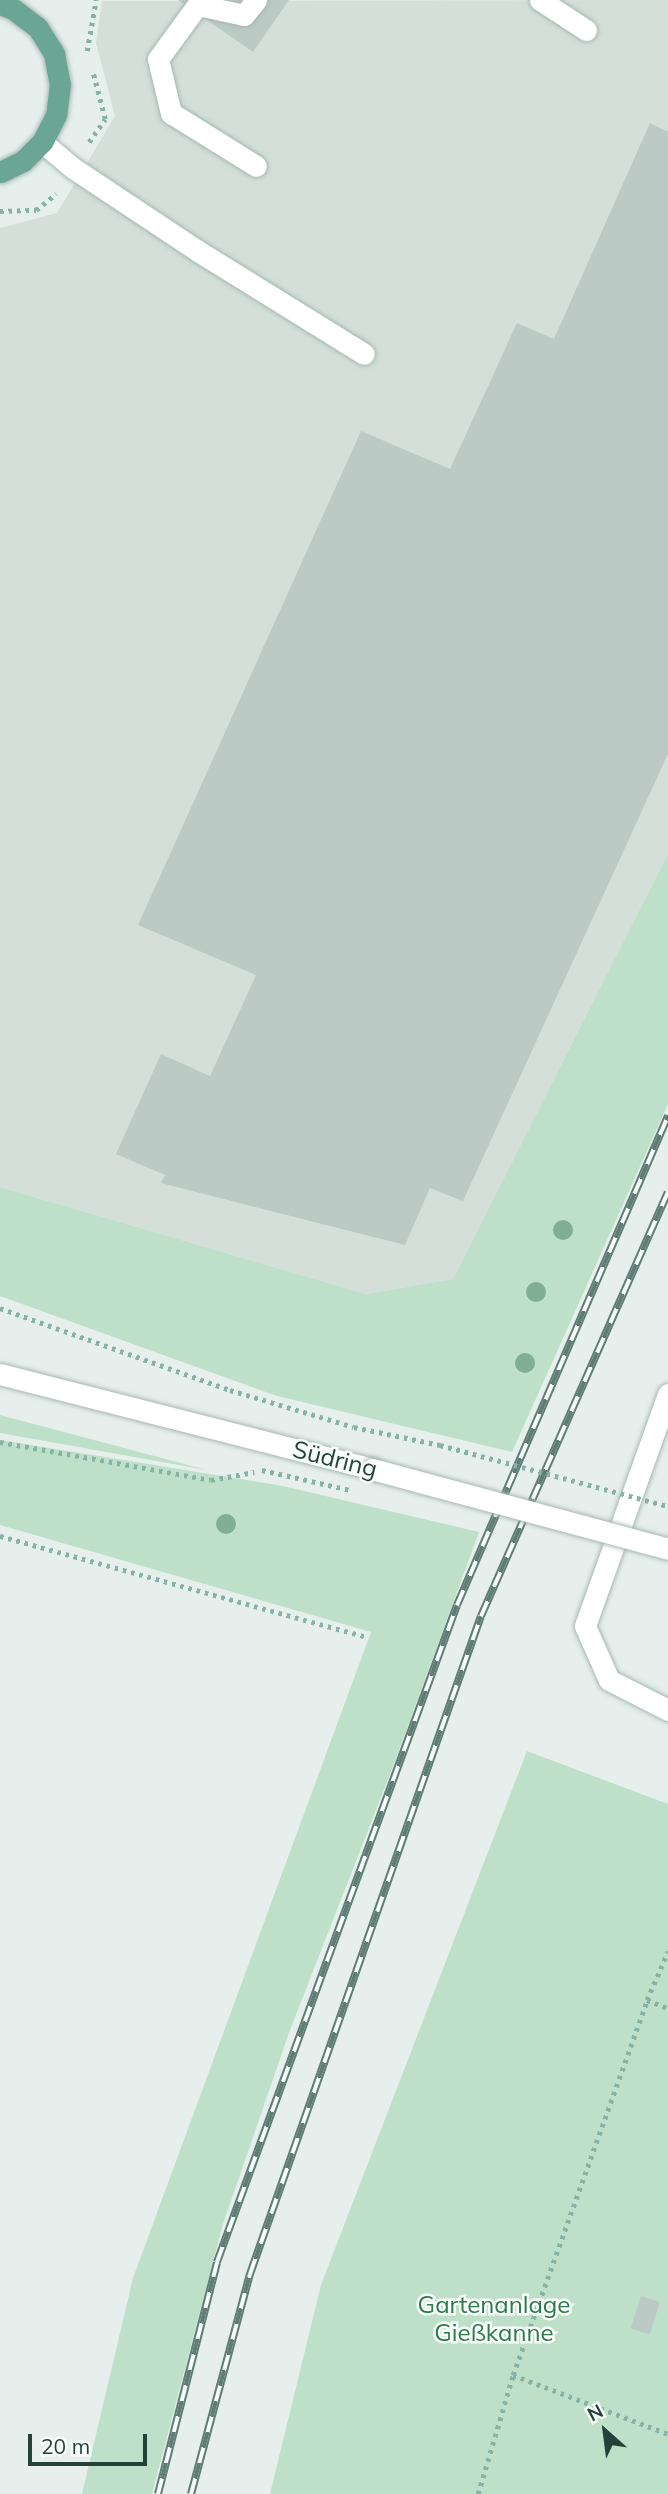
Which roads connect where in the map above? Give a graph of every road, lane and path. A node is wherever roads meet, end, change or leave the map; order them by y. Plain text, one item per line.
1 (256, 0) edge
2 (540, 0) edge
3 (200, 3) edge
4 (11, 4) edge
5 (586, 30) dead end
6 (42, 142) junction
7 (256, 166) dead end
8 (0, 172) edge
9 (364, 354) dead end
10 (0, 1308) edge
11 (0, 1374) edge
12 (668, 1394) edge
13 (0, 1442) edge
14 (262, 1470) dead end
15 (668, 1506) edge
16 (0, 1536) edge
17 (668, 1549) edge
18 (367, 1637) dead end
19 (668, 1710) edge
20 (668, 1951) edge
21 (648, 2000) junction
22 (668, 2008) edge
23 (513, 2375) junction
24 (668, 2434) edge
25 (478, 2494) edge

1 - 3 street
2 - 5 street
3 - 7 street
4 - 6 main road
6 - 8 main road
6 - 9 street
10 - 15 path, bridge
11 - 17 street, Südring, bridge
12 - 19 street
13 - 14 path
16 - 18 path
20 - 21 path
21 - 22 path
21 - 23 path
23 - 24 path
23 - 25 path

